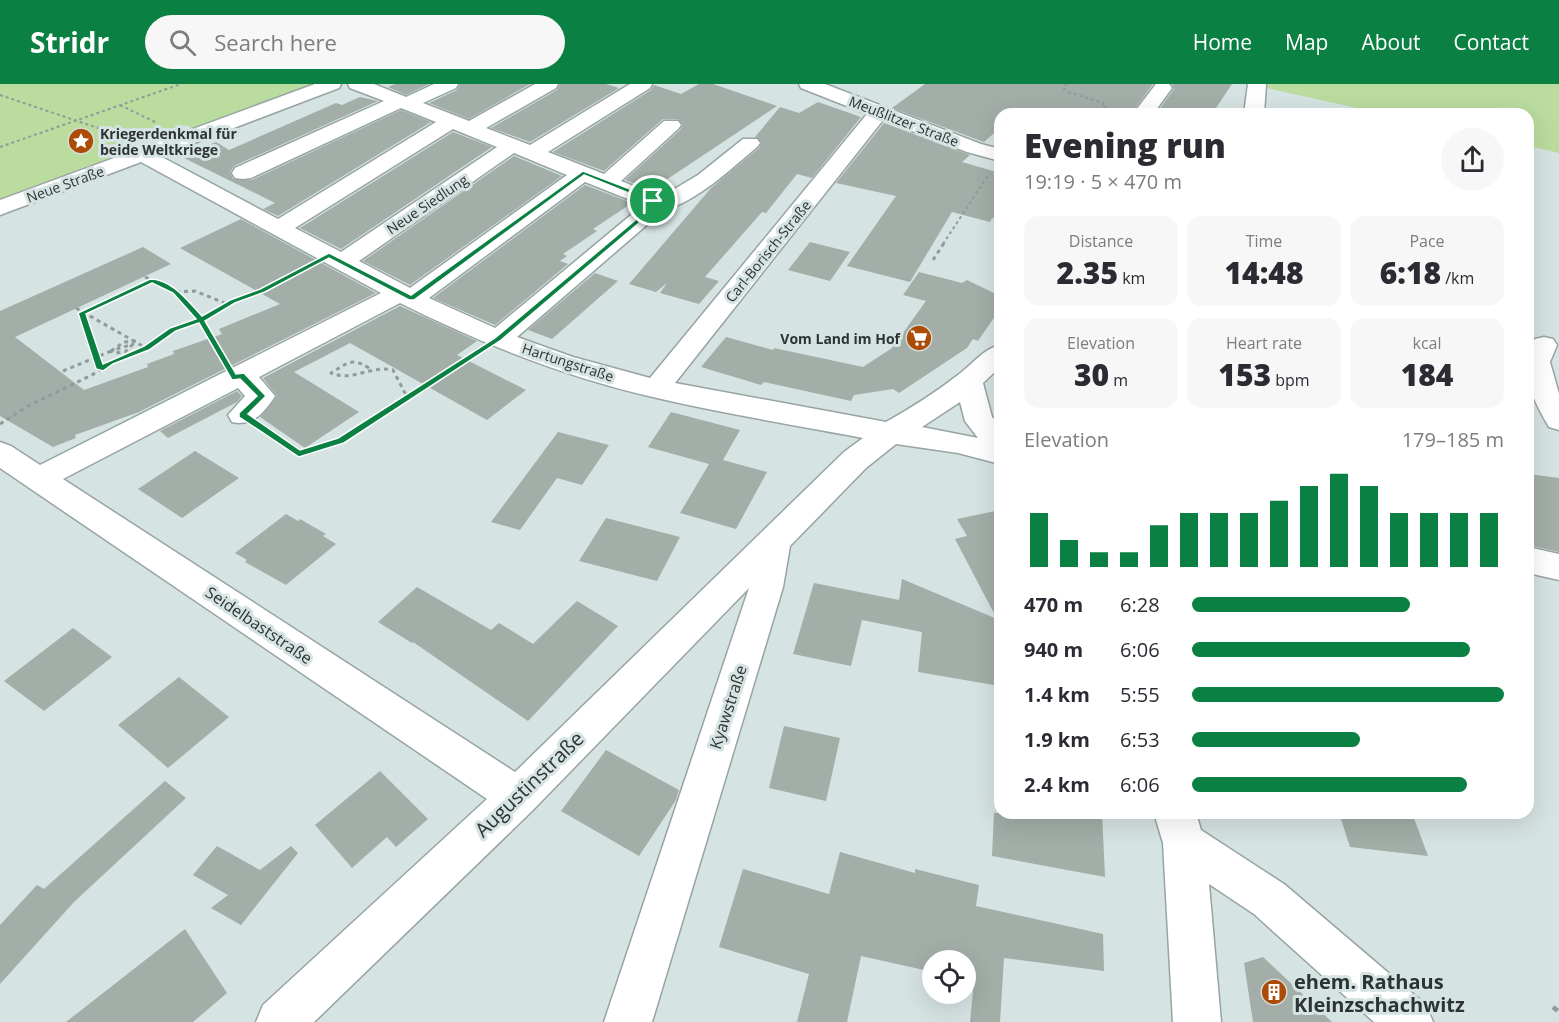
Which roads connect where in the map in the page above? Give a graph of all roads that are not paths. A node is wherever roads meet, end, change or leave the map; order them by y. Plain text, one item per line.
1 (332, 84) edge
2 (357, 84) edge
3 (449, 84) edge
4 (549, 84) edge
5 (643, 84) edge
6 (808, 84) edge
7 (1257, 84) edge
8 (1163, 88) dead end
9 (402, 103) junction
10 (1148, 108) edge
11 (1257, 108) edge
12 (879, 112) junction
13 (460, 125) junction
14 (671, 125) dead end
15 (750, 143) dead end
16 (522, 149) junction
17 (147, 154) junction
18 (994, 158) edge
19 (243, 173) dead end
20 (583, 173) junction
21 (606, 183) junction
22 (655, 206) junction
23 (0, 208) edge
24 (279, 228) junction
25 (336, 258) junction
26 (406, 296) junction
27 (498, 339) junction
28 (1544, 345) edge
29 (994, 358) edge
30 (238, 376) junction
31 (969, 381) junction
32 (656, 389) junction
33 (242, 415) road end
34 (1559, 420) edge
35 (890, 433) junction
36 (994, 436) edge
37 (994, 452) edge
38 (0, 453) edge
39 (38, 478) junction
40 (774, 542) junction
41 (1534, 561) edge
42 (1559, 567) edge
43 (518, 797) junction
44 (1180, 828) edge
45 (280, 1022) edge
46 (627, 1022) edge
47 (1197, 1022) edge
48 (1409, 1022) edge

1 - 17 street, Neue Straße
2 - 9 street
3 - 9 street
4 - 13 street
5 - 16 street, Neue Siedlung
6 - 12 street, Meußlitzer Straße
7 - 11 street
8 - 10 street
9 - 13 street
9 - 19 street
12 - 18 street, Meußlitzer Straße
12 - 32 street, Carl-Borisch-Straße
13 - 16 street
13 - 24 street
14 - 21 street
15 - 22 street
16 - 20 street
16 - 25 street, Neue Siedlung
17 - 23 street, Neue Straße
17 - 24 street, Hartungstraße
20 - 21 street
20 - 26 street
21 - 22 street
22 - 27 street
24 - 25 street, Hartungstraße
25 - 26 street, Hartungstraße
26 - 27 street, Hartungstraße
26 - 30 street
27 - 32 street, Hartungstraße
28 - 34 street
29 - 31 street
30 - 33 street
30 - 39 street
31 - 35 street
31 - 36 street
32 - 35 street, Hartungstraße
35 - 37 street, Hartungstraße
35 - 40 street
38 - 39 street, Seidelbaststraße
39 - 43 street, Seidelbaststraße
40 - 43 street, Augustinstraße
40 - 46 street, Kyawstraße
41 - 42 street
43 - 45 street, Augustinstraße
44 - 47 street
44 - 48 street

